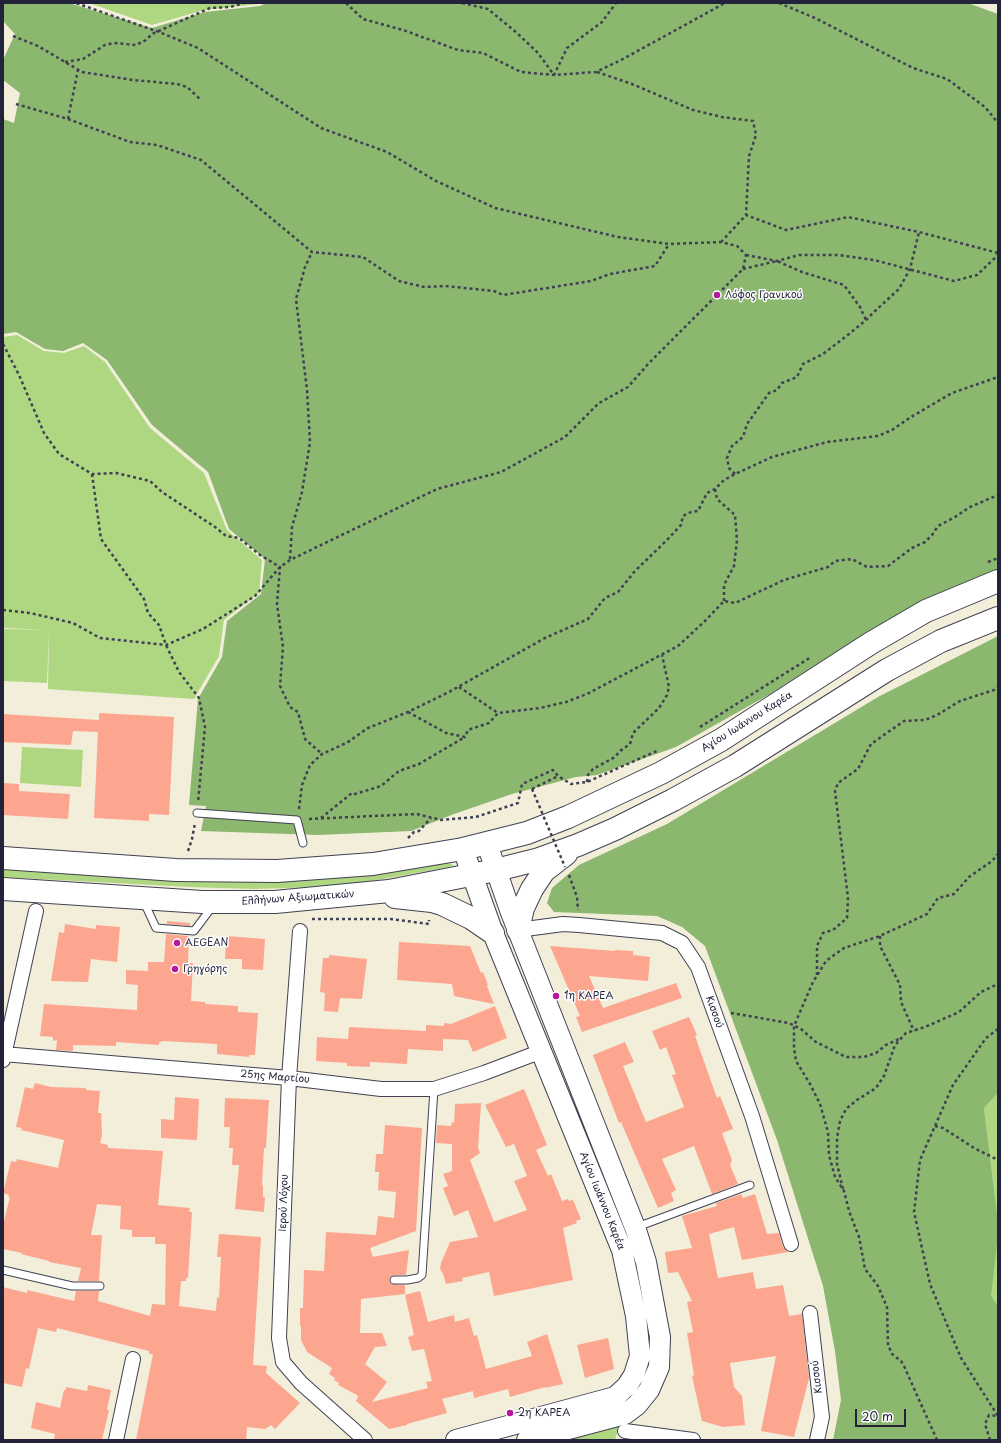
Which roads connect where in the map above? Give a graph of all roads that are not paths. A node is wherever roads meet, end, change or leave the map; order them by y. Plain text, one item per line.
1 (998, 581) edge
2 (998, 618) edge
3 (197, 812) road end
4 (303, 842) dead end
5 (487, 844) junction
6 (578, 845) junction
7 (463, 849) junction
8 (3, 858) edge
9 (496, 870) junction
10 (472, 875) junction
11 (3, 889) edge
12 (364, 894) junction
13 (142, 898) junction
14 (216, 902) junction
15 (36, 911) dead end
16 (518, 930) junction
17 (300, 931) dead end
18 (493, 933) junction
19 (542, 1051) junction
20 (3, 1056) edge
21 (289, 1078) junction
22 (434, 1089) junction
23 (750, 1185) dead end
24 (635, 1228) junction
25 (791, 1244) dead end
26 (3, 1270) edge
27 (394, 1280) dead end
28 (100, 1286) dead end
29 (810, 1313) dead end
30 (133, 1359) dead end
31 (622, 1420) edge
32 (536, 1439) edge
33 (116, 1440) edge
34 (366, 1440) edge
35 (456, 1440) edge
36 (693, 1440) edge
37 (817, 1440) edge

1 - 5 main road, Αγίου Ιωάννου Καρέα
2 - 6 main road
3 - 4 lane
5 - 7 main road, Αγίου Ιωάννου Καρέα
5 - 9 street, Αγίου Ιωάννου Καρέα
6 - 9 main road
6 - 16 main road
7 - 8 main road
7 - 10 street, Αγίου Ιωάννου Καρέα
9 - 10 main road
9 - 16 street, Αγίου Ιωάννου Καρέα
10 - 12 main road, Ελλήνων Αξιωματικών
10 - 18 street, Αγίου Ιωάννου Καρέα
11 - 13 main road, Ελλήνων Αξιωματικών
12 - 14 main road, Ελλήνων Αξιωματικών
12 - 18 main road
13 - 14 main road, Ελλήνων Αξιωματικών
13 - 14 lane
15 - 20 street
16 - 24 street, Αγίου Ιωάννου Καρέα
16 - 25 street, Κισσού
17 - 21 street, Ιερού Λόχου
18 - 19 street, Αγίου Ιωάννου Καρέα
19 - 22 street, 25ης Μαρτίου
19 - 31 street, Αγίου Ιωάννου Καρέα
20 - 21 street, 25ης Μαρτίου
21 - 22 street, 25ης Μαρτίου
21 - 34 street, Ιερού Λόχου
22 - 27 lane
23 - 24 lane
24 - 31 street, Αγίου Ιωάννου Καρέα
26 - 28 lane
29 - 37 street, Κισσού
30 - 33 street
31 - 32 street, Αγίου Ιωάννου Καρέα
31 - 35 street, Αγίου Ιωάννου Καρέα
31 - 36 street

